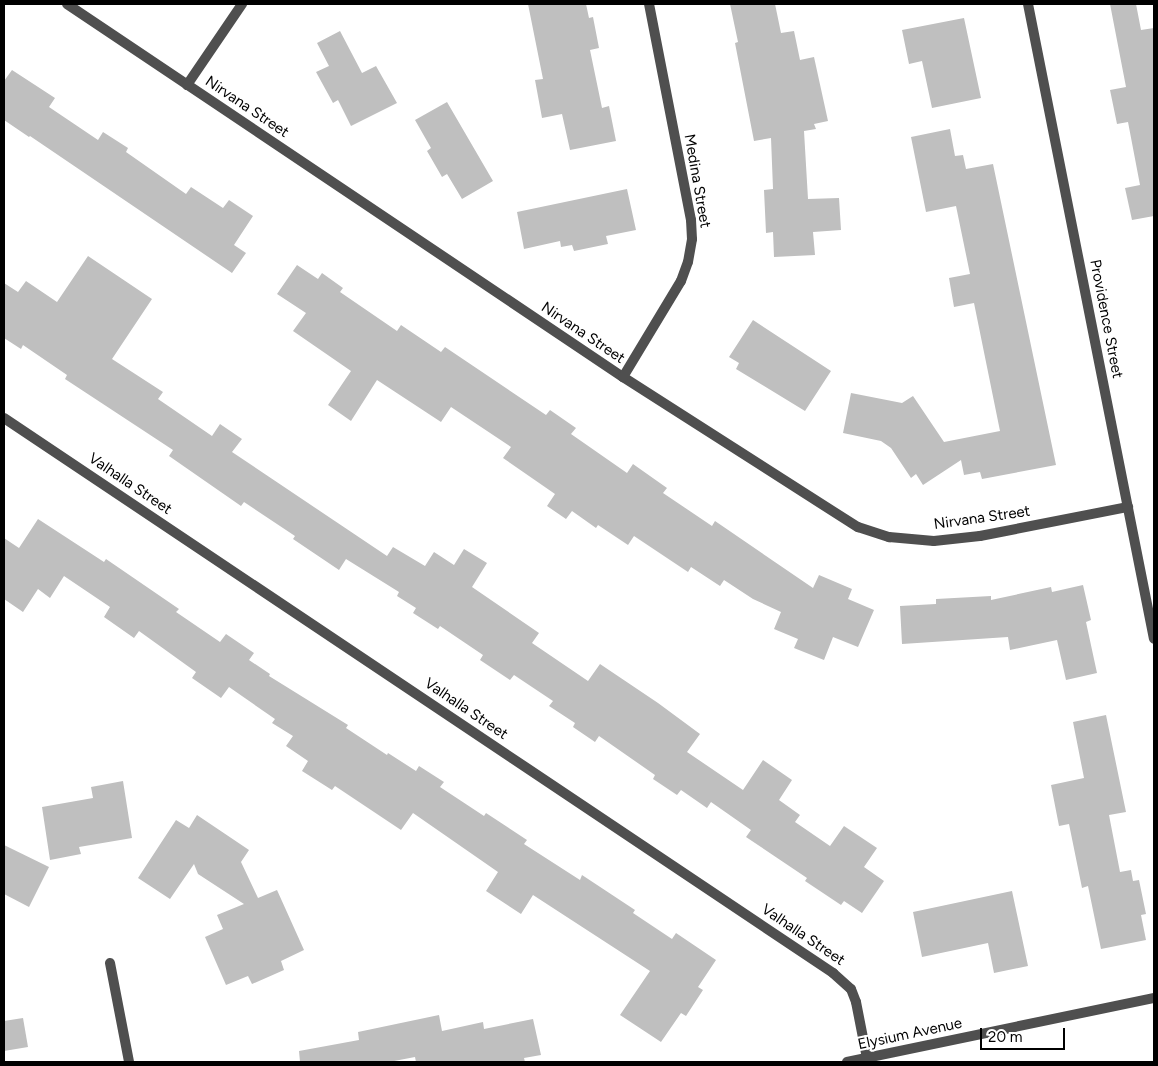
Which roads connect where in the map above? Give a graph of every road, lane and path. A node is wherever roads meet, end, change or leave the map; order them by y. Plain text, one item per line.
1 (68, 4) edge
2 (242, 4) edge
3 (649, 4) edge
4 (1028, 4) edge
5 (188, 85) junction
6 (623, 377) junction
7 (4, 418) edge
8 (1128, 507) junction
9 (1154, 639) edge
10 (110, 964) dead end
11 (1154, 998) edge
12 (868, 1058) junction
13 (129, 1062) edge
14 (847, 1062) edge

1 - 5 street, Nirvana Street
2 - 5 street
3 - 6 street, Medina Street
4 - 8 street, Providence Street
5 - 6 street, Nirvana Street
6 - 8 street, Nirvana Street
7 - 12 street, Valhalla Street
8 - 9 street, Providence Street
10 - 13 street
11 - 12 street, Elysium Avenue
12 - 14 street, Elysium Avenue

